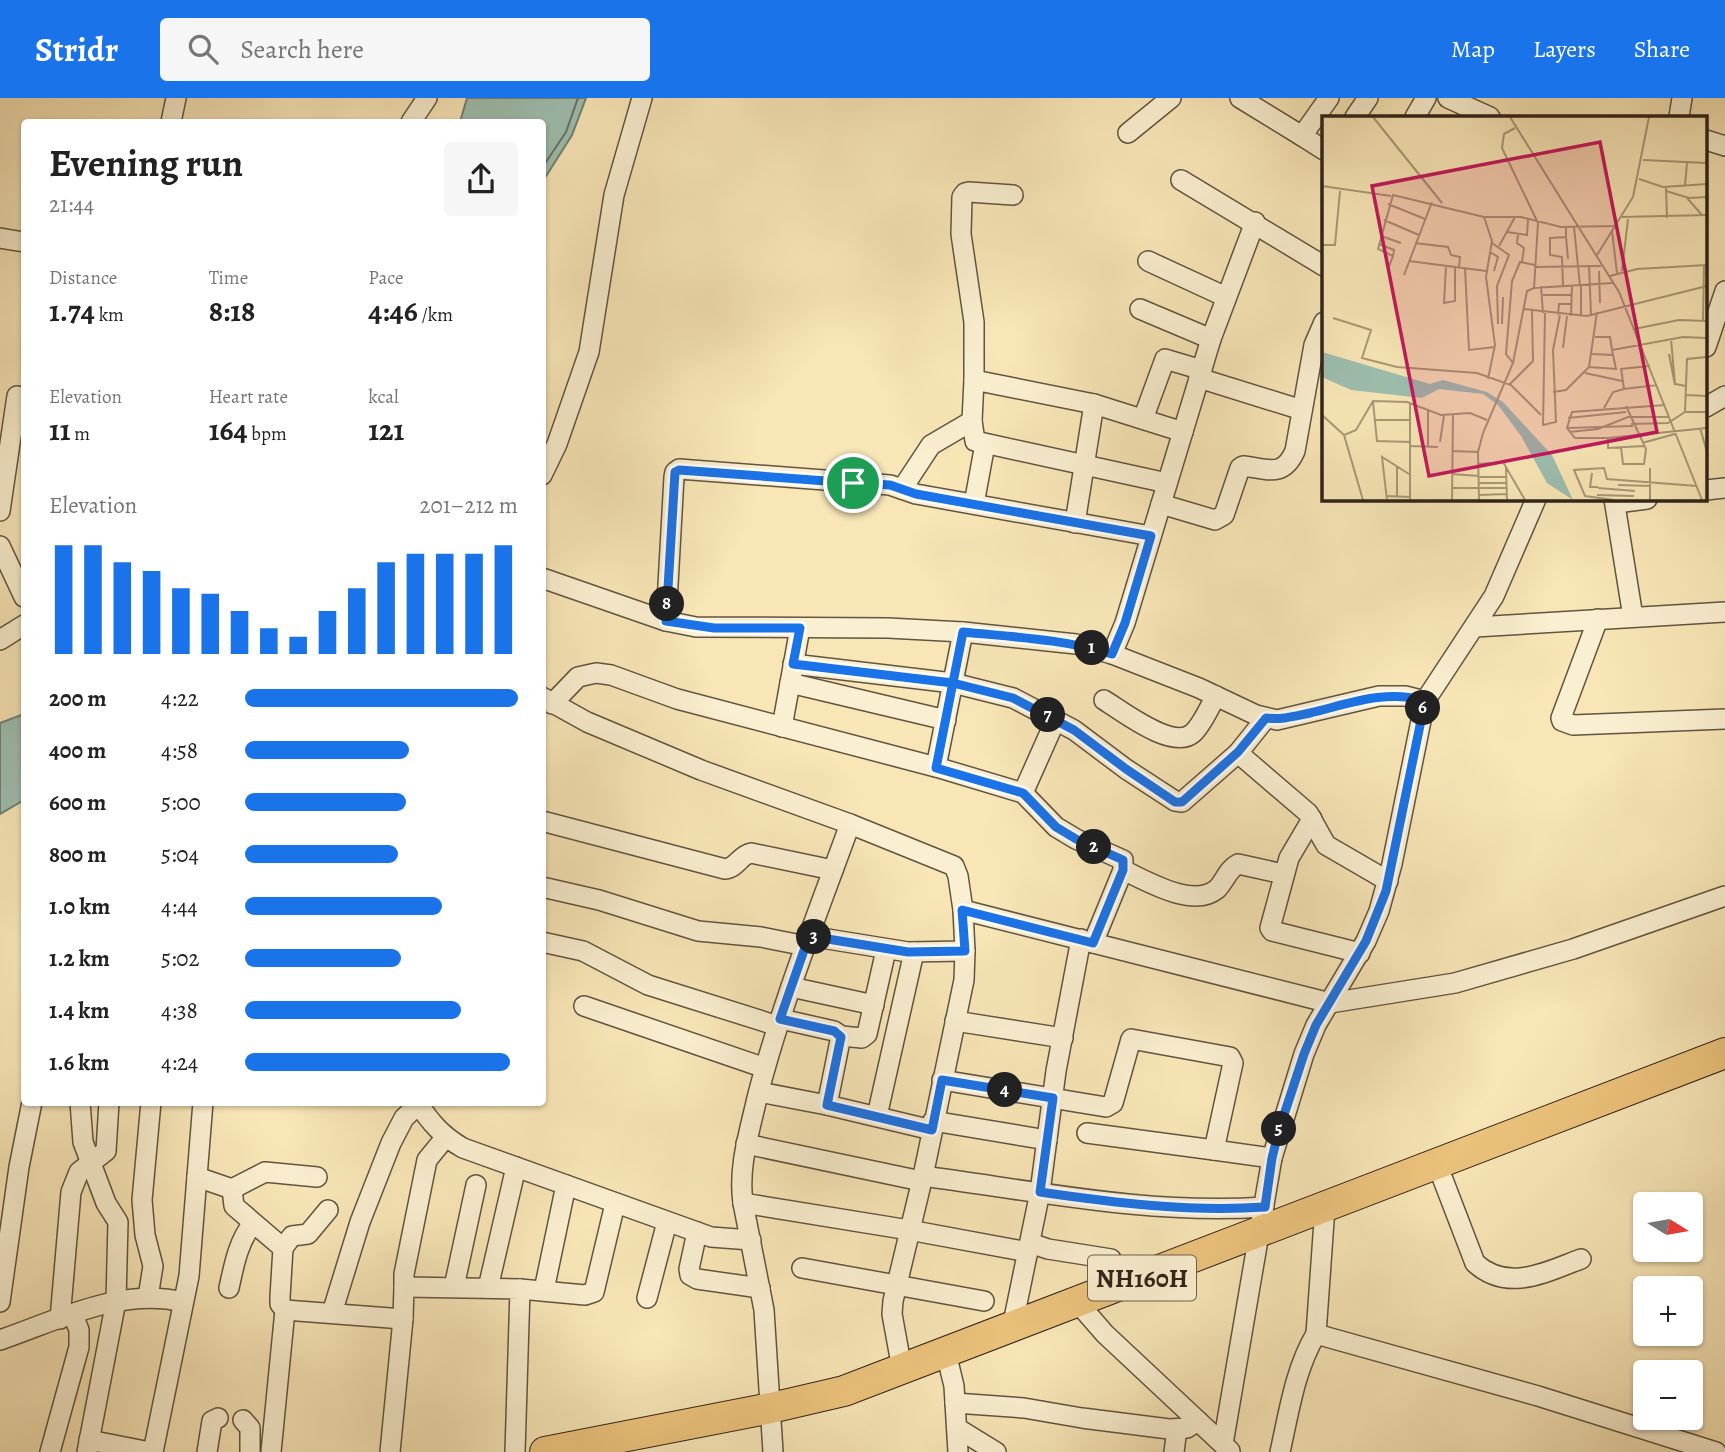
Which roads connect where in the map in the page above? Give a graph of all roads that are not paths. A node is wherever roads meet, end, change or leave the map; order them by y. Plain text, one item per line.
1 (176, 98) edge
2 (427, 98) edge
3 (642, 98) edge
4 (1171, 98) edge
5 (1240, 98) edge
6 (1329, 98) edge
7 (1368, 98) edge
8 (1426, 98) edge
9 (1448, 98) edge
10 (1682, 98) edge
11 (1356, 116) edge
12 (1416, 116) edge
13 (1488, 116) edge
14 (1679, 116) edge
15 (172, 119) edge
16 (413, 119) edge
17 (1128, 133) dead end
18 (1302, 136) junction
19 (1708, 141) edge
20 (1725, 146) edge
21 (1322, 149) edge
22 (1181, 180) dead end
23 (1013, 195) dead end
24 (1255, 222) junction
25 (0, 238) edge
26 (21, 242) edge
27 (1148, 261) dead end
28 (1322, 265) edge
29 (1725, 292) edge
30 (1226, 298) junction
31 (1140, 309) dead end
32 (1322, 326) edge
33 (1211, 339) junction
34 (1708, 340) edge
35 (1200, 374) junction
36 (974, 380) junction
37 (14, 395) edge
38 (1725, 397) edge
39 (1094, 404) junction
40 (1708, 406) edge
41 (1302, 410) junction
42 (1143, 419) junction
43 (972, 421) junction
44 (1183, 432) junction
45 (985, 444) junction
46 (1084, 465) junction
47 (546, 467) edge
48 (1167, 483) junction
49 (902, 489) junction
50 (1536, 500) edge
51 (1615, 501) edge
52 (975, 504) junction
53 (1161, 504) junction
54 (0, 511) edge
55 (1075, 523) junction
56 (1151, 536) junction
57 (0, 546) edge
58 (546, 579) edge
59 (21, 591) edge
60 (1725, 612) edge
61 (1633, 617) junction
62 (1598, 619) junction
63 (666, 621) junction
64 (21, 627) edge
65 (1475, 627) junction
66 (800, 628) junction
67 (963, 632) junction
68 (0, 640) edge
69 (1112, 654) junction
70 (792, 673) junction
71 (953, 683) junction
72 (1216, 696) junction
73 (547, 700) edge
74 (1104, 700) dead end
75 (1425, 701) junction
76 (1266, 718) junction
77 (1056, 719) junction
78 (1725, 719) edge
79 (946, 720) junction
80 (782, 727) junction
81 (1238, 752) junction
82 (936, 768) junction
83 (1023, 793) junction
84 (1312, 819) junction
85 (546, 822) edge
86 (850, 824) junction
87 (833, 870) junction
88 (1123, 870) junction
89 (1283, 874) junction
90 (1388, 881) junction
91 (546, 888) edge
92 (1725, 896) edge
93 (962, 910) junction
94 (807, 941) junction
95 (1087, 941) junction
96 (546, 943) edge
97 (886, 950) junction
98 (965, 951) junction
99 (914, 952) junction
100 (1360, 953) junction
101 (791, 987) junction
102 (1330, 1003) junction
103 (874, 1005) junction
104 (584, 1006) dead end
105 (955, 1021) junction
106 (779, 1023) junction
107 (841, 1037) junction
108 (1063, 1038) junction
109 (1725, 1053) edge
110 (765, 1068) junction
111 (942, 1080) junction
112 (759, 1092) junction
113 (1053, 1098) junction
114 (827, 1105) junction
115 (31, 1106) edge
116 (80, 1106) edge
117 (109, 1106) edge
118 (151, 1106) edge
119 (203, 1106) edge
120 (416, 1106) edge
121 (419, 1106) edge
122 (877, 1116) junction
123 (932, 1126) junction
124 (1087, 1133) dead end
125 (445, 1138) junction
126 (1047, 1140) junction
127 (746, 1144) junction
128 (1214, 1150) junction
129 (1272, 1158) junction
130 (90, 1163) junction
131 (1437, 1164) junction
132 (9, 1165) edge
133 (516, 1167) junction
134 (197, 1177) junction
135 (317, 1177) dead end
136 (922, 1178) junction
137 (476, 1185) dead end
138 (566, 1185) junction
139 (232, 1189) junction
140 (1040, 1192) junction
141 (743, 1203) junction
142 (615, 1204) junction
143 (143, 1206) junction
144 (1325, 1207) junction
145 (328, 1210) dead end
146 (116, 1217) junction
147 (1262, 1220) junction
148 (667, 1222) junction
149 (253, 1223) junction
150 (909, 1230) junction
151 (697, 1232) junction
152 (751, 1240) junction
153 (1029, 1247) junction
154 (283, 1248) junction
155 (1111, 1259) dead end
156 (1581, 1259) dead end
157 (802, 1269) dead end
158 (895, 1286) junction
159 (404, 1287) junction
160 (454, 1287) junction
161 (229, 1288) dead end
162 (488, 1288) junction
163 (760, 1288) junction
164 (520, 1289) junction
165 (544, 1290) junction
166 (148, 1297) junction
167 (647, 1298) dead end
168 (116, 1301) junction
169 (984, 1301) dead end
170 (0, 1302) edge
171 (184, 1302) junction
172 (1077, 1303) junction
173 (285, 1310) junction
174 (332, 1313) junction
175 (66, 1317) junction
176 (403, 1319) junction
177 (1012, 1328) junction
178 (1316, 1334) junction
179 (0, 1340) edge
180 (946, 1353) junction
181 (902, 1369) junction
182 (955, 1403) junction
183 (771, 1408) junction
184 (218, 1418) dead end
185 (243, 1420) dead end
186 (1198, 1421) junction
187 (957, 1428) junction
188 (1177, 1429) junction
189 (612, 1445) edge
190 (88, 1446) edge
191 (1227, 1448) edge
192 (50, 1452) edge
193 (151, 1452) edge
194 (207, 1452) edge
195 (250, 1452) edge
196 (271, 1452) edge
197 (390, 1452) edge
198 (514, 1452) edge
199 (545, 1452) edge
200 (772, 1452) edge
201 (958, 1452) edge
202 (996, 1452) edge
203 (1174, 1452) edge
204 (1280, 1452) edge
205 (1716, 1452) edge

1 - 15 street
2 - 16 street
3 - 47 street
4 - 17 street
5 - 18 street
6 - 18 street
7 - 11 street
8 - 12 street
9 - 13 street
10 - 14 street
18 - 21 street
19 - 20 street
22 - 24 street
23 - 36 street
24 - 28 street
24 - 30 street
25 - 26 street
27 - 30 street
29 - 34 street
30 - 33 street
31 - 33 street
32 - 41 street
33 - 35 street
35 - 41 street
35 - 42 street
35 - 44 street
36 - 39 street
36 - 43 street
37 - 54 street
38 - 40 street
39 - 42 street
39 - 46 street
41 - 53 street
42 - 44 street
43 - 45 street
43 - 49 street
44 - 48 street
45 - 46 street
45 - 52 street
46 - 48 street
46 - 55 street
48 - 53 street
49 - 52 street
49 - 63 street
50 - 65 street
51 - 61 street
52 - 55 street
53 - 56 street
55 - 56 street
56 - 69 street
57 - 59 street
58 - 63 street
60 - 61 street
61 - 62 street
62 - 65 street
62 - 78 street
63 - 66 street
64 - 68 street
65 - 75 street
66 - 67 street
66 - 70 street
67 - 69 street
67 - 71 street
69 - 72 street
70 - 71 street
70 - 79 street
70 - 80 street
71 - 77 street
71 - 79 street
72 - 74 street
72 - 76 street
73 - 80 street
73 - 86 street
75 - 76 street
75 - 90 street
76 - 81 street
77 - 81 street
77 - 83 street
79 - 82 street
80 - 82 street
81 - 84 street
82 - 83 street
83 - 88 street
84 - 89 street
84 - 90 street
85 - 87 street
86 - 87 street
86 - 93 street
87 - 94 street
88 - 89 street
88 - 95 street
89 - 100 street
90 - 100 street
91 - 94 street
92 - 102 street
93 - 95 street
93 - 98 street
94 - 97 street
94 - 101 street
95 - 102 street
95 - 108 street
96 - 106 street
97 - 99 street
97 - 103 street
98 - 99 street
98 - 105 street
99 - 122 street
100 - 102 street
101 - 103 street
101 - 106 street
102 - 129 street
103 - 107 street
104 - 110 street
105 - 108 street
105 - 111 street
106 - 107 street
106 - 110 street
107 - 114 street
108 - 113 street
109 - 131 highway, NH160H
110 - 112 street
111 - 113 street
111 - 123 street
112 - 114 street
112 - 127 street
113 - 126 street
113 - 128 street
114 - 122 street
115 - 132 street
116 - 130 street
117 - 130 street
118 - 143 street
119 - 134 street
120 - 174 street
121 - 125 street
122 - 123 street
123 - 126 street
123 - 136 street
124 - 128 street
125 - 133 street
125 - 159 street
126 - 140 street
127 - 136 street
127 - 141 street
128 - 129 street
129 - 147 street
130 - 146 street
130 - 175 street
131 - 144 highway, NH160H
131 - 156 street
132 - 170 street
133 - 138 street
133 - 162 street
134 - 139 street
134 - 171 street
135 - 139 street
136 - 140 street
136 - 150 street
137 - 160 street
138 - 142 street
138 - 165 street
139 - 149 street
140 - 147 street
140 - 153 street
141 - 150 street
141 - 152 street
142 - 148 street
142 - 165 street
143 - 146 street
143 - 166 street
144 - 147 highway, NH160H
144 - 178 street
145 - 154 street
146 - 168 street
147 - 172 highway, NH160H
147 - 191 street
148 - 151 street
148 - 167 street
149 - 154 street
149 - 161 street
150 - 153 street
150 - 158 street
151 - 152 street
151 - 163 street
152 - 163 street
153 - 155 street
153 - 177 street
154 - 173 street
157 - 158 street
158 - 169 street
158 - 181 street
159 - 160 street
159 - 176 street
160 - 162 street
162 - 164 street
163 - 183 street
164 - 165 street
164 - 198 street
166 - 168 street
166 - 171 street
168 - 175 street
168 - 190 street
171 - 193 street
172 - 177 highway, NH160H
172 - 186 street
173 - 174 street
173 - 196 street
174 - 176 street
175 - 179 street
175 - 192 street
176 - 197 street
177 - 180 highway, NH160H
178 - 204 street
178 - 205 street
180 - 181 highway, NH160H
180 - 182 street
181 - 183 highway, NH160H
182 - 187 street
182 - 188 street
183 - 189 highway, NH160H
183 - 200 street
184 - 194 street
185 - 195 street
186 - 188 street
186 - 191 street
187 - 201 street
187 - 202 street
188 - 203 street
189 - 199 highway, NH160H
190 - 193 street

